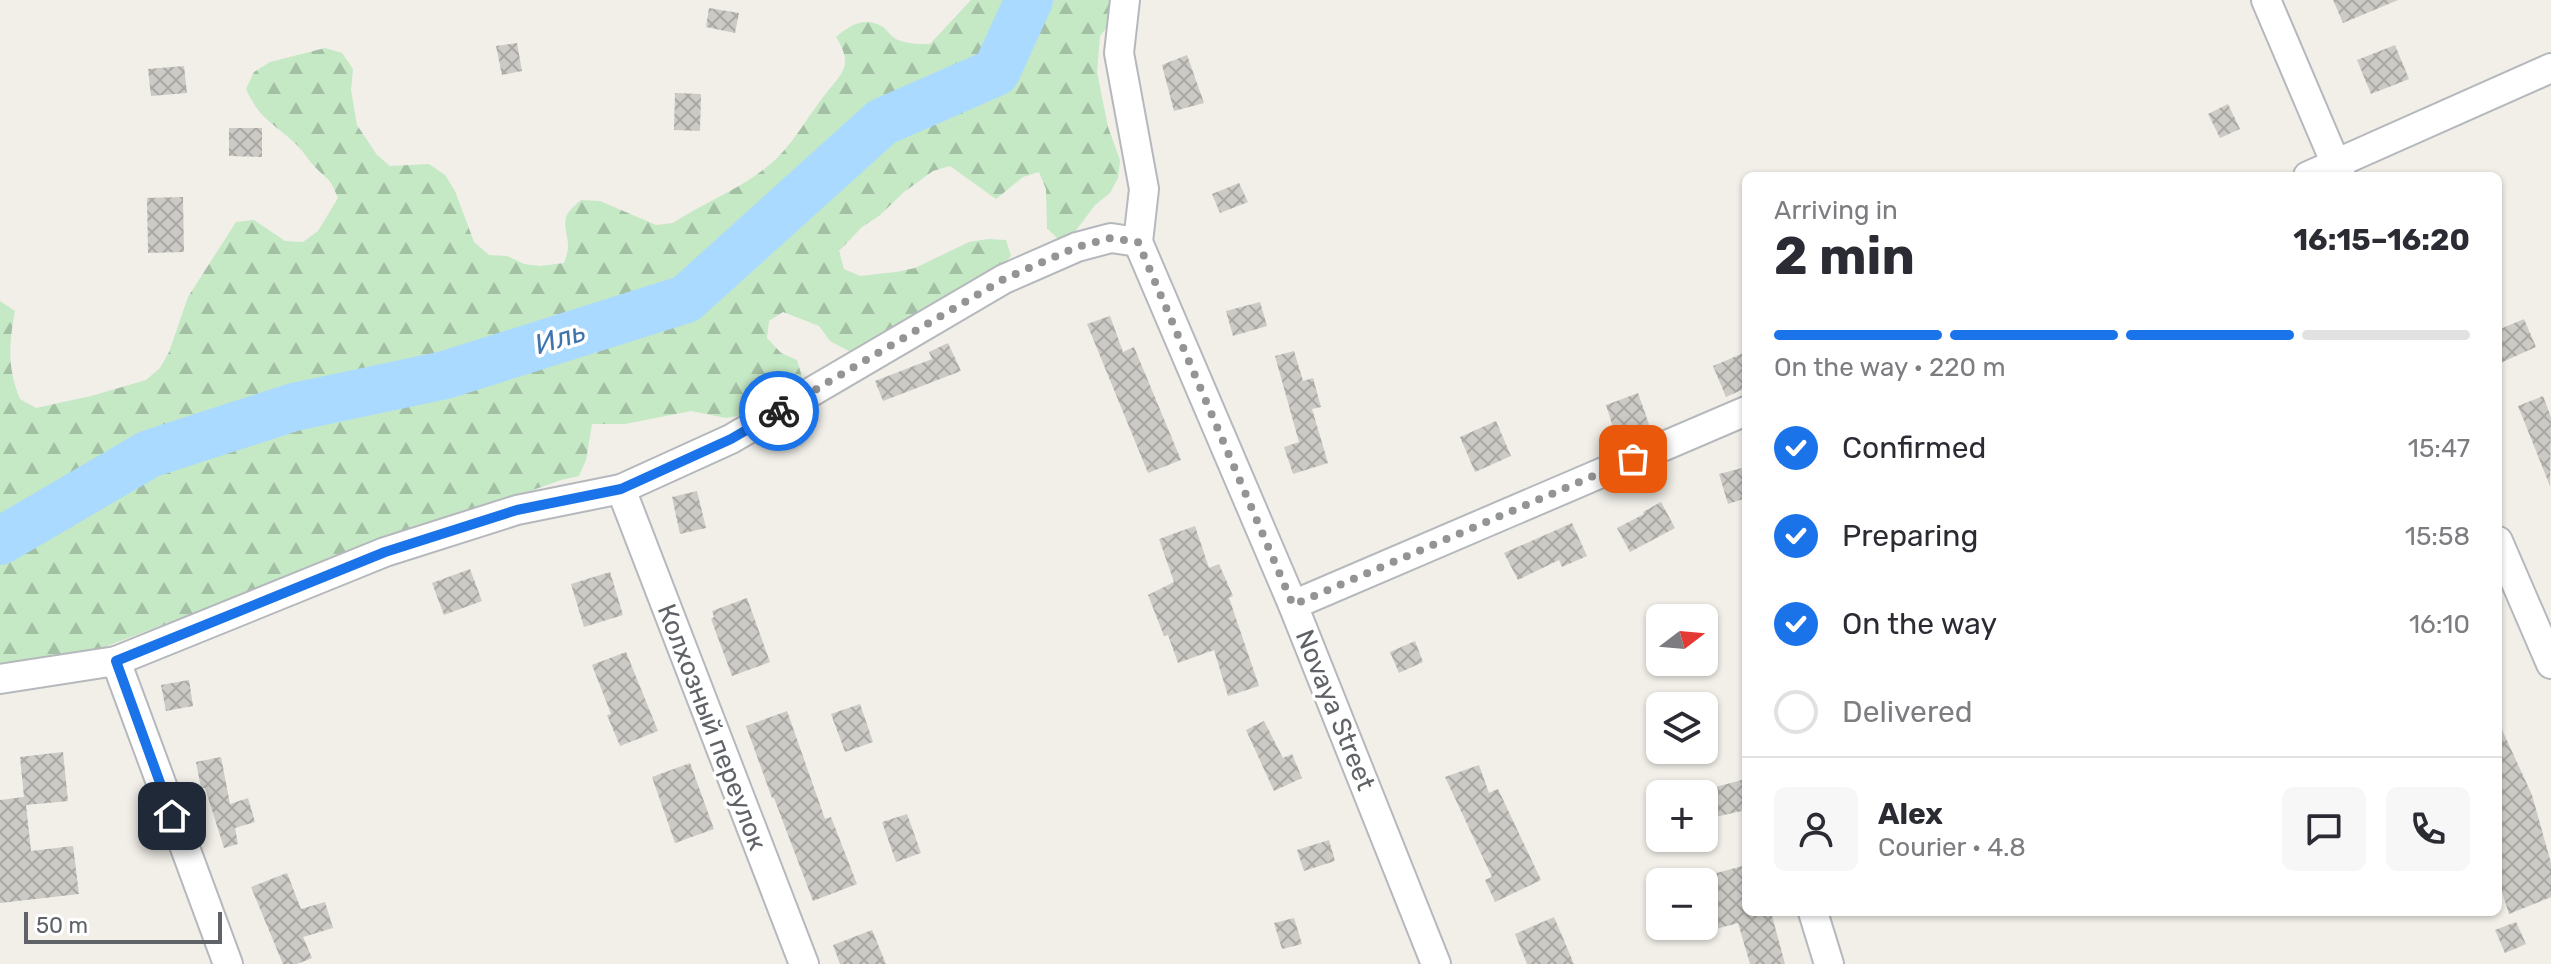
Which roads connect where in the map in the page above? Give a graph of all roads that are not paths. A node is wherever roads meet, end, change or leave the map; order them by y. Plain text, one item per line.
1 (1125, 0) edge
2 (2266, 0) edge
3 (2551, 68) edge
4 (2338, 170) edge
5 (1138, 242) junction
6 (1742, 413) edge
7 (621, 489) junction
8 (2502, 550) edge
9 (1293, 605) junction
10 (116, 661) junction
11 (2551, 664) edge
12 (0, 679) edge
13 (1814, 916) edge
14 (228, 964) edge
15 (804, 964) edge
16 (1435, 964) edge
17 (1829, 964) edge

1 - 5 street, Novaya Street
2 - 4 street
3 - 4 street
5 - 7 street
5 - 9 street, Novaya Street
6 - 9 street
7 - 10 street
7 - 15 street, Колхозный переулок
8 - 11 street
9 - 16 street, Novaya Street
10 - 12 street
10 - 14 street
13 - 17 street

